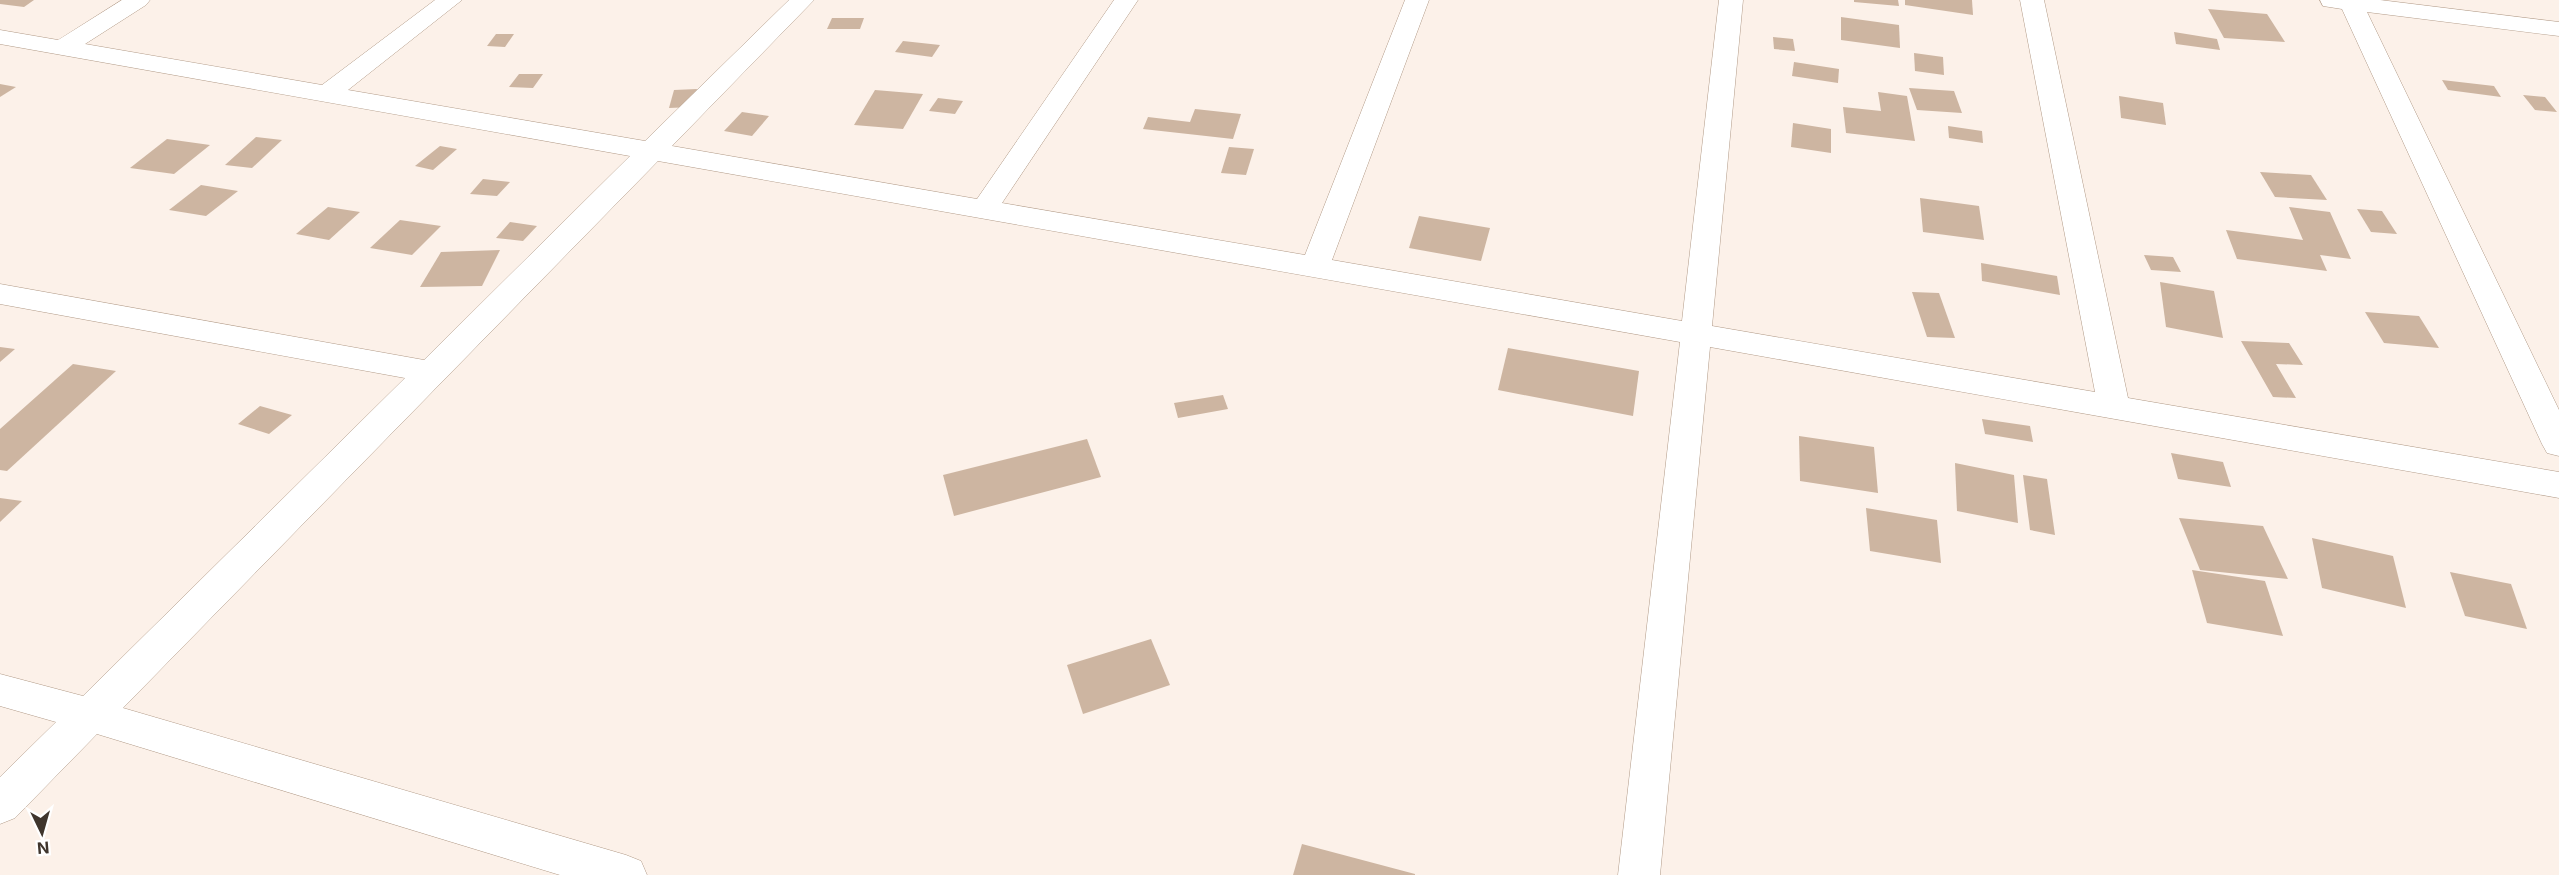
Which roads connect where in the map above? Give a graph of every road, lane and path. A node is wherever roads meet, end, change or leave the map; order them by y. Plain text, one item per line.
1 (138, 0) edge
2 (450, 0) edge
3 (802, 0) edge
4 (1126, 0) edge
5 (1417, 0) edge
6 (1731, 0) edge
7 (2032, 0) edge
8 (2342, 1) edge
9 (2559, 29) edge
10 (0, 37) edge
11 (62, 48) junction
12 (327, 94) junction
13 (652, 150) junction
14 (985, 208) junction
15 (1315, 266) junction
16 (0, 294) edge
17 (1696, 333) junction
18 (431, 372) junction
19 (2114, 407) junction
20 (2559, 444) edge
21 (2559, 485) edge
22 (0, 690) edge
23 (90, 715) junction
24 (0, 805) edge
25 (626, 875) edge
26 (1639, 875) edge

1 - 11 street
2 - 12 street
3 - 13 street
4 - 14 street
5 - 15 street
6 - 17 street
7 - 19 street
8 - 9 street
8 - 20 street
10 - 11 street
11 - 12 street
12 - 13 street
13 - 14 street
13 - 18 street
14 - 15 street
15 - 17 street
16 - 18 street
17 - 19 street
17 - 26 street
18 - 23 street
19 - 21 street
22 - 23 street
23 - 24 street
23 - 25 street

